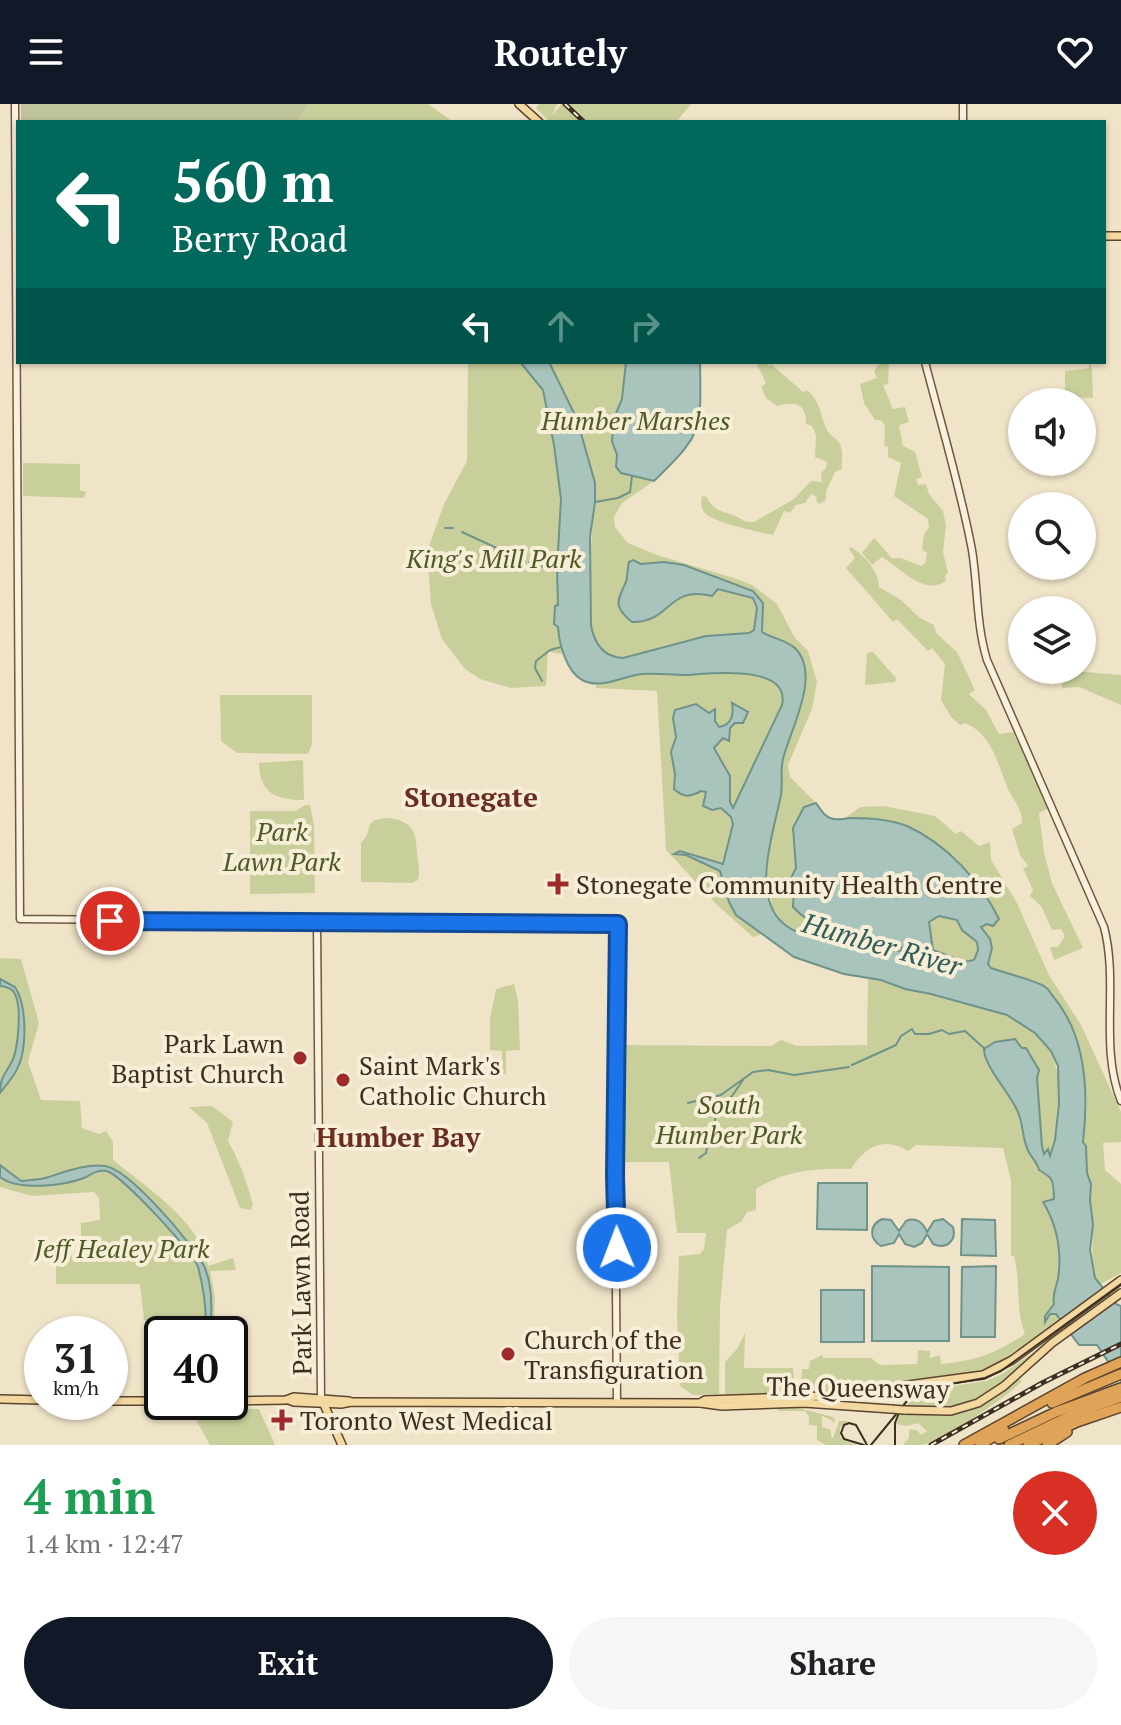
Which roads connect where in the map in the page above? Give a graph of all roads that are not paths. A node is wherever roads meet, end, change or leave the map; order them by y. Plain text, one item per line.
1 (15, 104) edge
2 (519, 104) edge
3 (536, 119) edge
4 (16, 267) edge
5 (17, 364) edge
6 (926, 364) edge
7 (317, 923) junction
8 (1121, 1101) edge
9 (1121, 1280) edge
10 (1121, 1293) edge
11 (1121, 1362) edge
12 (1121, 1372) edge
13 (1091, 1385) junction
14 (1121, 1388) edge
15 (1121, 1397) edge
16 (0, 1399) edge
17 (24, 1400) edge
18 (248, 1401) edge
19 (322, 1401) junction
20 (351, 1402) junction
21 (617, 1402) junction
22 (700, 1403) junction
23 (341, 1404) junction
24 (1111, 1408) edge
25 (330, 1421) junction
26 (342, 1445) edge
27 (964, 1445) edge
28 (980, 1445) edge
29 (987, 1445) edge
30 (1009, 1445) edge
31 (1028, 1445) edge
32 (1047, 1445) edge

1 - 4 street
2 - 3 main road
5 - 7 street
6 - 8 street
7 - 19 street, Park Lawn Road
7 - 21 street
9 - 22 main road, The Queensway
10 - 22 main road, The Queensway, bridge
11 - 13 highway
12 - 13 highway
13 - 14 highway
13 - 27 highway
13 - 28 highway
13 - 29 highway
15 - 24 highway
16 - 17 main road
18 - 19 main road, The Queensway
19 - 20 main road, The Queensway
19 - 23 main road, The Queensway
19 - 25 main road, Park Lawn Road
20 - 21 main road, The Queensway
20 - 23 main road, The Queensway
21 - 22 main road, The Queensway
23 - 25 main road
24 - 30 highway
24 - 31 highway
24 - 32 highway
25 - 26 main road, Park Lawn Road

